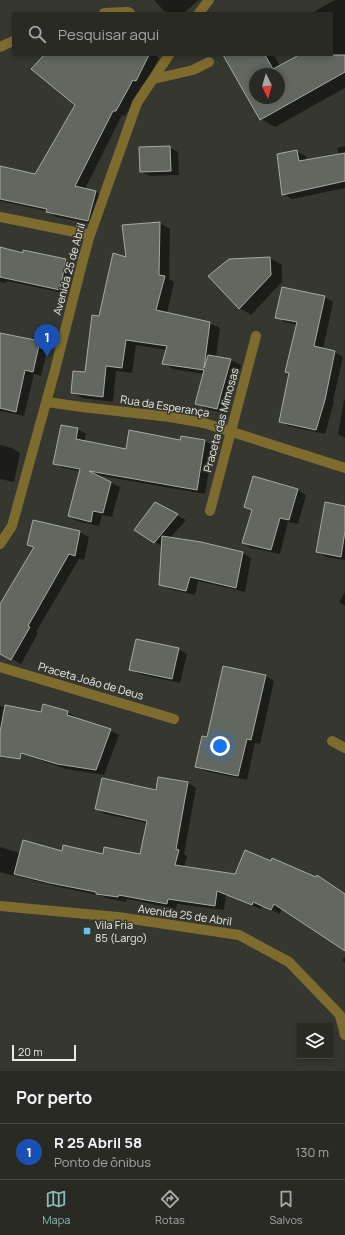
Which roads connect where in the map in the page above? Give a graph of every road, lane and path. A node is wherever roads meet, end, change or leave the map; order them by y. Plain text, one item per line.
1 (209, 0) edge
2 (199, 12) edge
3 (12, 41) edge
4 (0, 47) edge
5 (168, 56) edge
6 (209, 62) dead end
7 (154, 79) junction
8 (0, 217) edge
9 (90, 235) junction
10 (256, 336) dead end
11 (47, 402) junction
12 (230, 432) junction
13 (345, 468) edge
14 (210, 511) dead end
15 (0, 544) edge
16 (0, 667) edge
17 (174, 719) dead end
18 (332, 742) dead end
19 (345, 748) edge
20 (0, 906) edge
21 (342, 1018) edge
22 (345, 1035) edge

1 - 2 street
3 - 4 street
5 - 7 street, Avenida 25 de Abril
6 - 7 street
7 - 9 street, Avenida 25 de Abril
8 - 9 street
9 - 11 street, Avenida 25 de Abril
10 - 12 street, Praceta das Mimosas
11 - 12 street, Rua da Esperança
11 - 15 street, Avenida 25 de Abril
12 - 13 street, Rua da Esperança
12 - 14 street, Praceta das Mimosas
16 - 17 street, Praceta João de Deus
18 - 19 street
20 - 21 street, Avenida 25 de Abril
21 - 22 street, Avenida 25 de Abril

